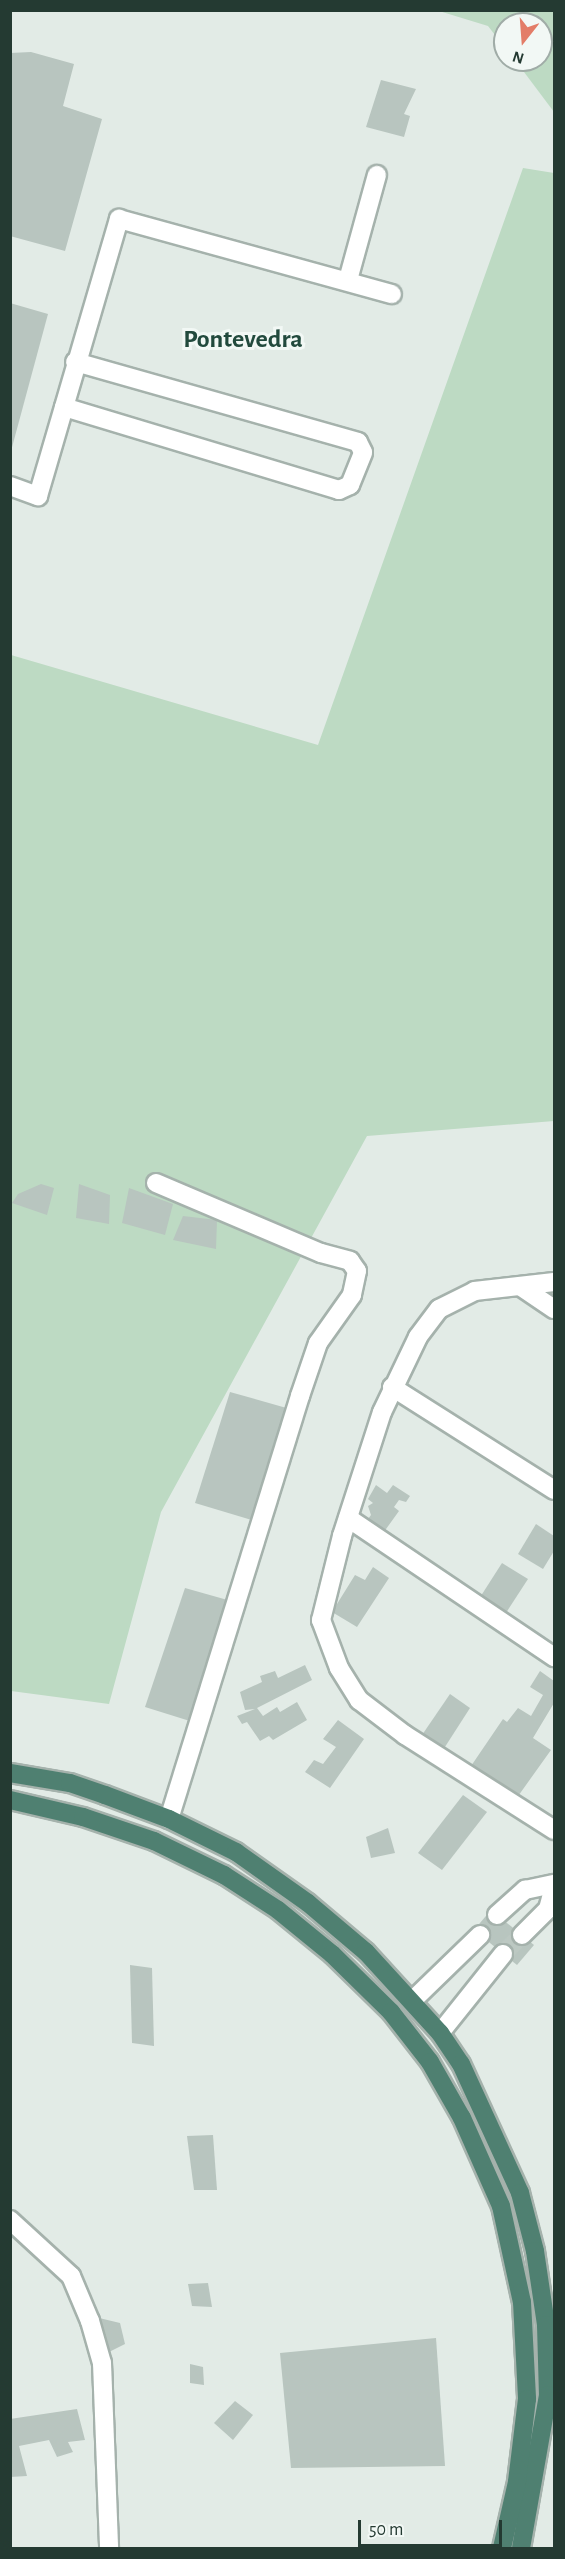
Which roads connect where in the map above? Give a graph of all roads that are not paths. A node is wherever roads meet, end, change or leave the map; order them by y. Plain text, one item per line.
1 (377, 175) dead end
2 (348, 280) junction
3 (392, 294) dead end
4 (75, 362) junction
5 (64, 407) junction
6 (10, 486) edge
7 (156, 1183) dead end
8 (555, 1282) edge
9 (520, 1286) junction
10 (555, 1309) edge
11 (392, 1388) junction
12 (555, 1490) edge
13 (348, 1518) junction
14 (555, 1657) edge
15 (10, 1773) edge
16 (10, 1800) edge
17 (169, 1819) junction
18 (555, 1830) edge
19 (555, 1885) edge
20 (497, 1915) dead end
21 (480, 1935) dead end
22 (522, 1935) tunnel mouth
23 (503, 1954) tunnel mouth
24 (412, 2001) junction
25 (440, 2033) junction
26 (10, 2220) edge
27 (109, 2548) edge
28 (502, 2548) edge
29 (521, 2548) edge

1 - 2 street
2 - 3 street
2 - 4 street
4 - 5 street
4 - 5 street
5 - 6 street
7 - 17 street
8 - 9 street
9 - 10 street
9 - 11 street
11 - 12 street
11 - 13 street
13 - 14 street
13 - 18 street
15 - 17 highway
16 - 28 highway
17 - 24 highway
19 - 20 street
19 - 22 street
21 - 24 street
23 - 25 street
24 - 25 highway
25 - 29 highway
26 - 27 street

